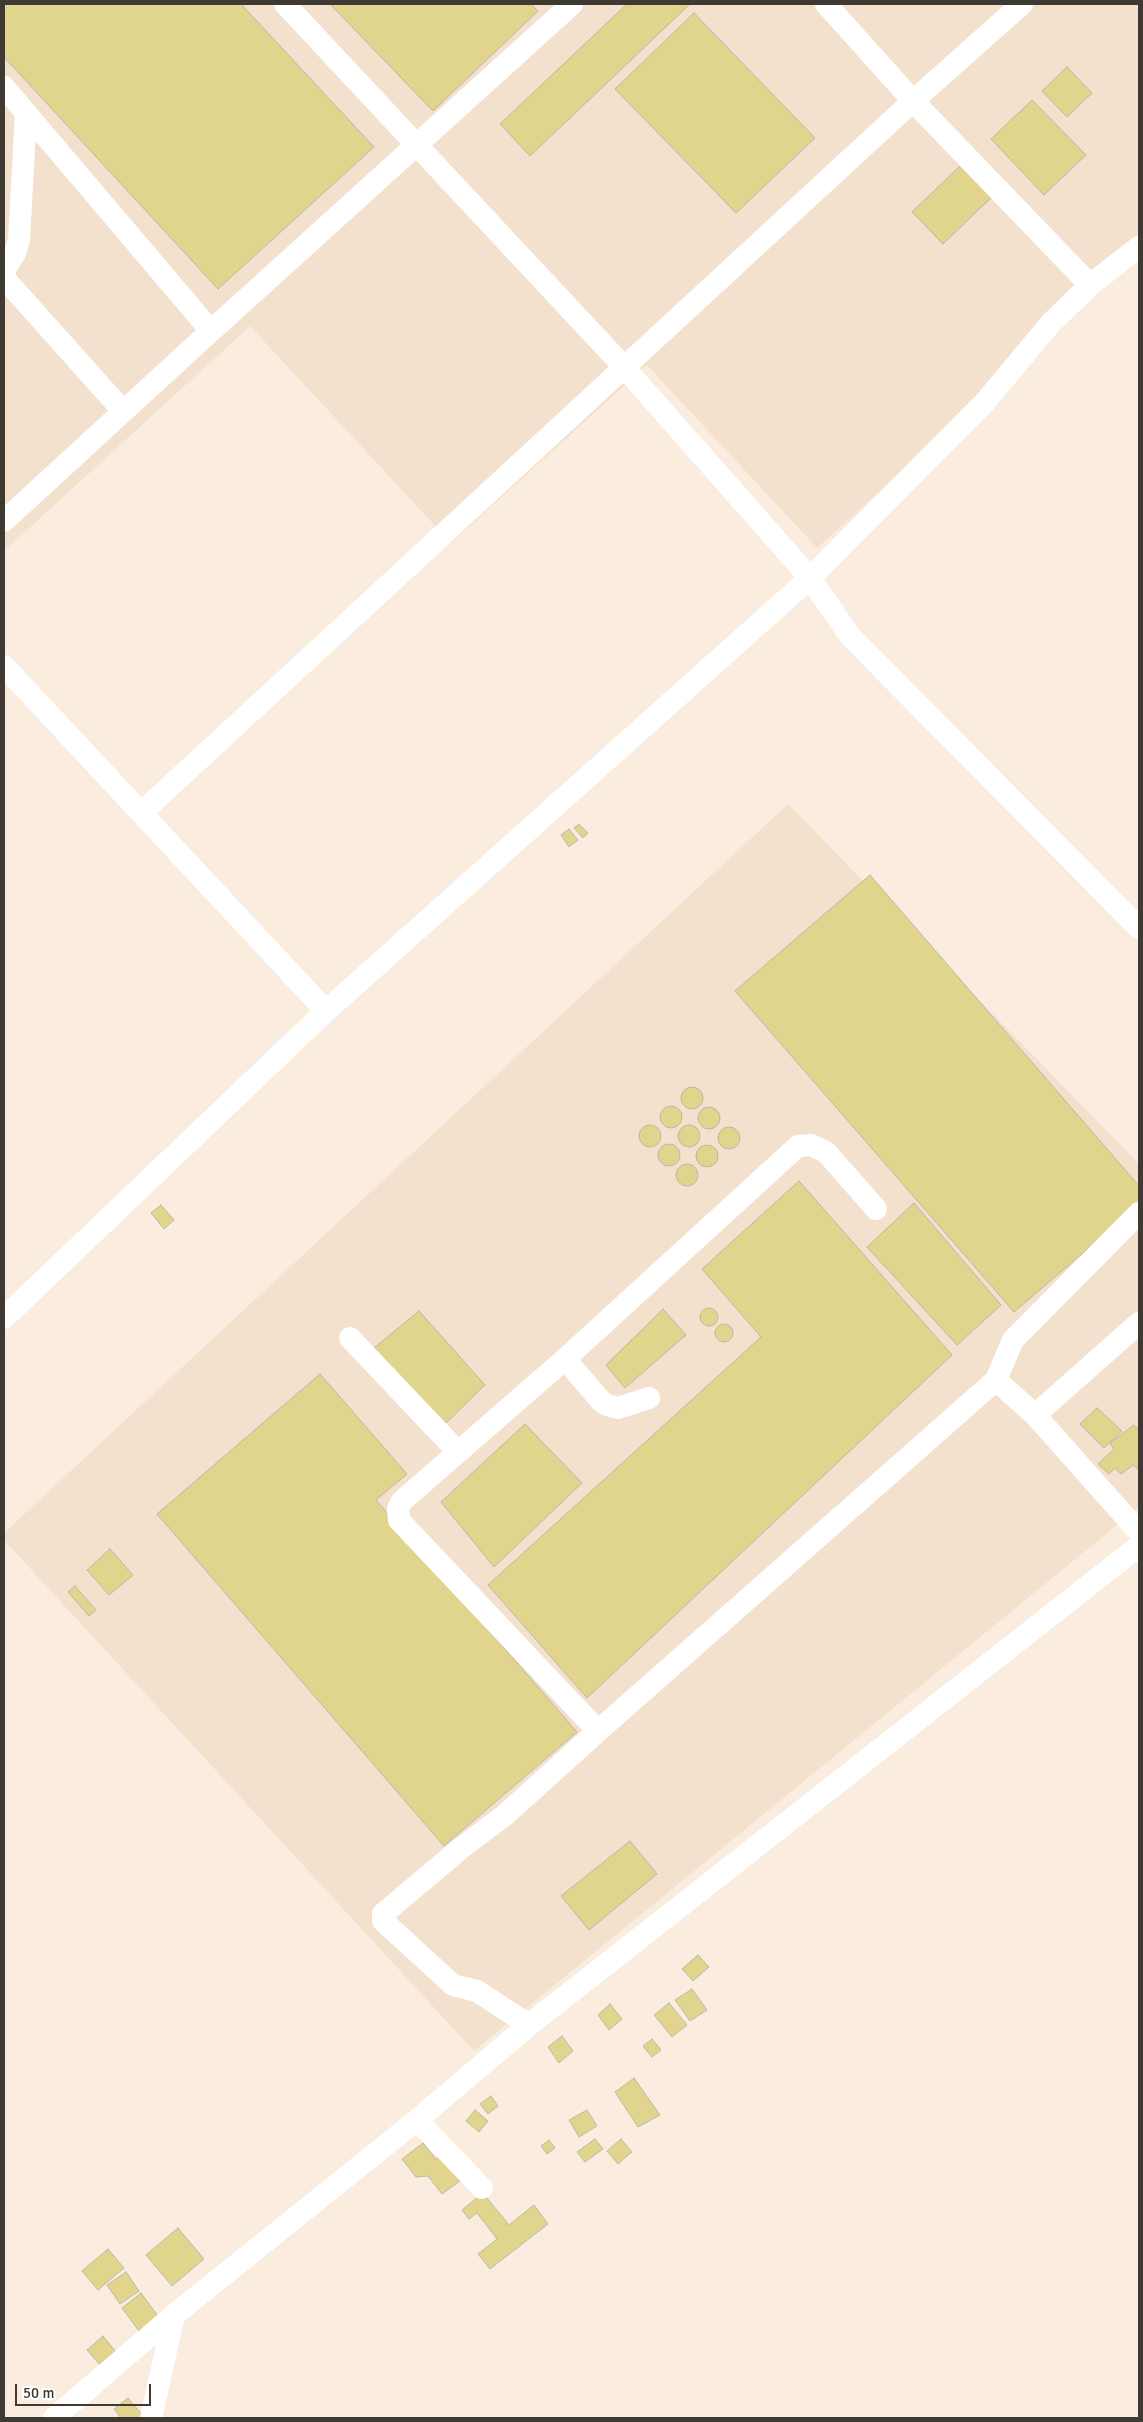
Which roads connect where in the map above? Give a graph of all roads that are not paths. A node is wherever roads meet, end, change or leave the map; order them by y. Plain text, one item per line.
1 (286, 4) edge
2 (572, 4) edge
3 (826, 4) edge
4 (1022, 4) edge
5 (4, 87) edge
6 (913, 101) junction
7 (26, 113) junction
8 (416, 145) junction
9 (1139, 247) edge
10 (4, 271) edge
11 (4, 278) edge
12 (1090, 285) junction
13 (211, 331) junction
14 (624, 367) junction
15 (123, 411) junction
16 (4, 521) edge
17 (810, 578) junction
18 (4, 666) edge
19 (141, 813) junction
20 (1139, 928) edge
21 (326, 1011) junction
22 (876, 1209) dead end
23 (1139, 1213) edge
24 (4, 1318) edge
25 (1139, 1323) edge
26 (350, 1338) dead end
27 (565, 1359) junction
28 (996, 1380) junction
29 (648, 1398) dead end
30 (1035, 1415) junction
31 (458, 1452) junction
32 (1139, 1532) edge
33 (1139, 1546) edge
34 (598, 1731) junction
35 (529, 2025) junction
36 (417, 2120) junction
37 (482, 2188) dead end
38 (174, 2315) junction
39 (54, 2418) edge
40 (151, 2418) edge

1 - 8 street
2 - 8 street
3 - 6 street
4 - 6 street
5 - 7 street
6 - 12 street
6 - 14 street
7 - 10 street
7 - 13 street
8 - 13 street
8 - 14 street
9 - 12 street
11 - 15 street
12 - 17 street
13 - 15 street
14 - 17 street
14 - 19 street
15 - 16 street
17 - 20 street
17 - 21 street
18 - 19 street
19 - 21 street
21 - 24 street
22 - 27 street
23 - 28 street
25 - 30 street
26 - 31 street
27 - 29 street
27 - 31 street
28 - 30 street
28 - 34 street
30 - 32 street
31 - 34 street
33 - 35 street
34 - 35 street
35 - 36 street
36 - 37 street
36 - 38 street
38 - 39 street
38 - 40 street

